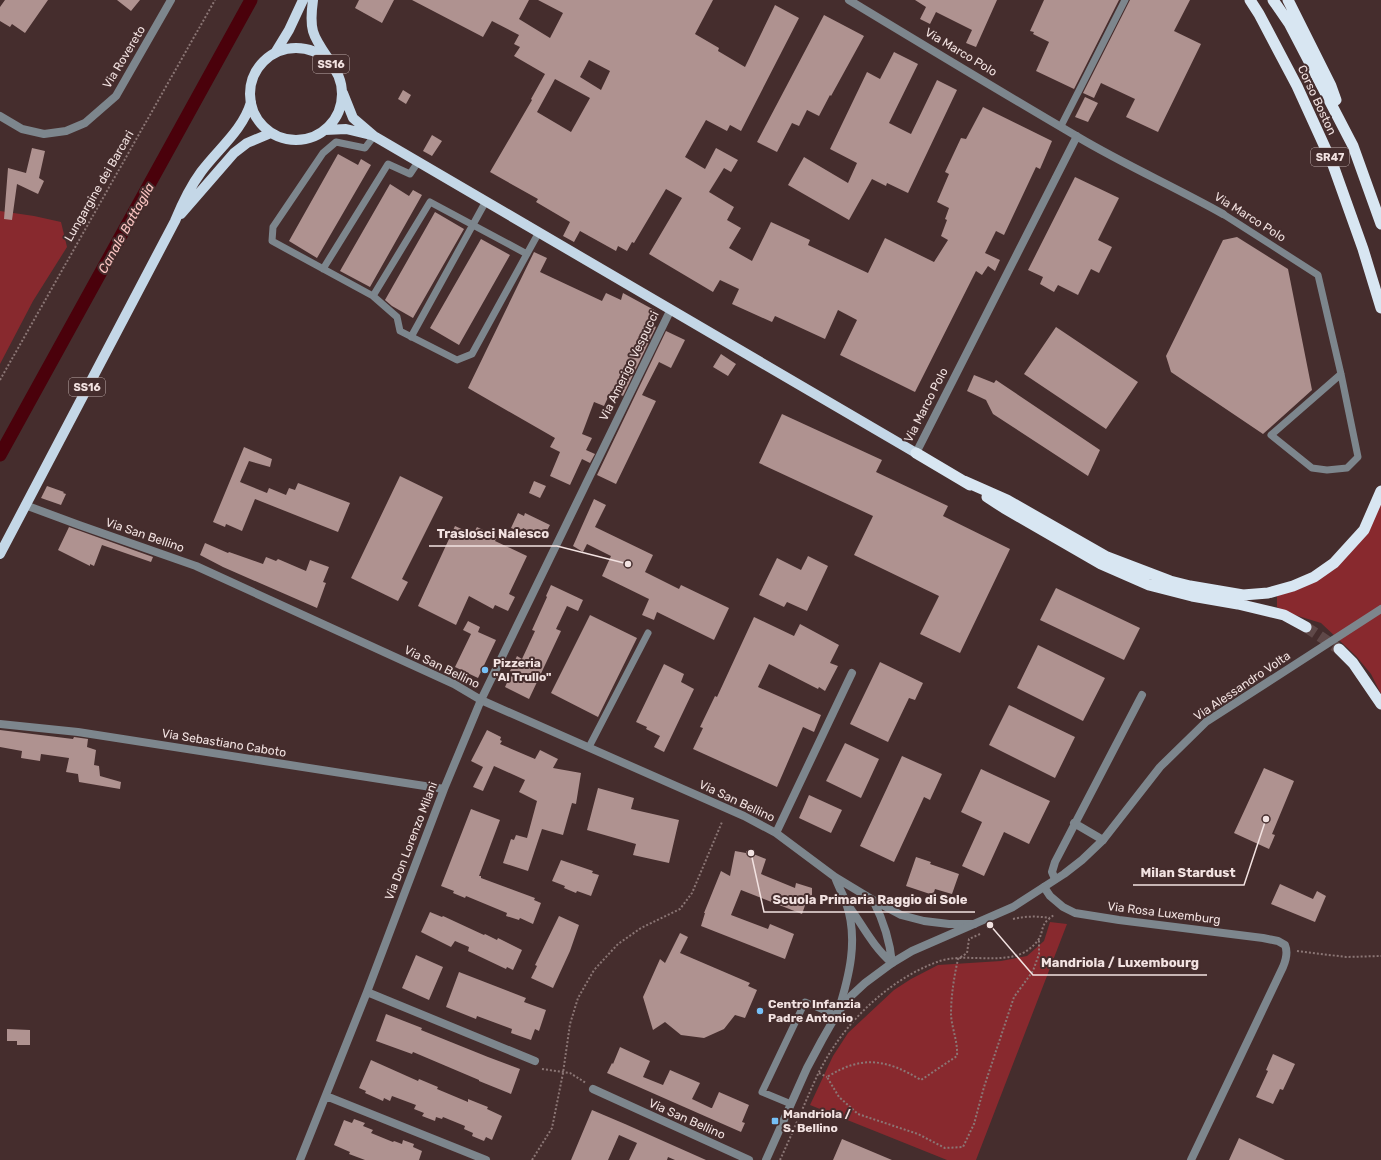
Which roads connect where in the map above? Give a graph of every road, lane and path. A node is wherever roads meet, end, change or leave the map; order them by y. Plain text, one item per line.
1 (171, 0) edge
2 (215, 0) edge
3 (303, 0) edge
4 (313, 0) edge
5 (849, 0) edge
6 (1125, 0) edge
7 (1250, 0) edge
8 (1273, 0) edge
9 (1288, 0) edge
10 (275, 53) junction
11 (332, 65) junction
12 (343, 94) junction
13 (251, 102) junction
14 (0, 116) edge
15 (1061, 126) junction
16 (325, 130) junction
17 (271, 133) junction
18 (374, 136) junction
19 (1077, 136) junction
20 (1353, 146) junction
21 (418, 162) junction
22 (486, 201) junction
23 (1223, 214) joint
24 (174, 221) junction
25 (473, 224) junction
26 (1381, 224) edge
27 (539, 232) junction
28 (527, 254) junction
29 (323, 269) junction
30 (373, 296) junction
31 (1381, 308) edge
32 (671, 309) junction
33 (411, 337) junction
34 (1341, 374) junction
35 (0, 380) edge
36 (916, 453) junction
37 (964, 481) junction
38 (1381, 490) edge
39 (25, 505) junction
40 (0, 554) edge
41 (1381, 609) edge
42 (1306, 627) tunnel mouth
43 (648, 633) dead end
44 (1339, 649) tunnel mouth
45 (852, 673) dead end
46 (1142, 695) dead end
47 (481, 700) junction
48 (1381, 704) edge
49 (0, 724) edge
50 (589, 747) junction
51 (444, 789) junction
52 (722, 822) dead end
53 (1074, 822) junction
54 (776, 833) junction
55 (1103, 840) junction
56 (834, 877) junction
57 (1055, 879) junction
58 (1044, 887) junction
59 (872, 900) junction
60 (846, 903) junction
61 (1054, 915) dead end
62 (1050, 918) junction
63 (1008, 920) dead end
64 (977, 924) junction
65 (981, 934) dead end
66 (1039, 938) junction
67 (1287, 949) junction
68 (1381, 956) edge
69 (958, 959) junction
70 (892, 963) junction
71 (367, 992) junction
72 (836, 1014) junction
73 (535, 1061) joint
74 (563, 1073) junction
75 (593, 1089) joint
76 (326, 1096) junction
77 (791, 1104) junction
78 (300, 1160) edge
79 (486, 1160) edge
80 (532, 1160) edge
81 (749, 1160) edge
82 (766, 1160) edge
83 (780, 1160) edge
84 (1191, 1160) edge

1 - 14 street, Via Rovereto
2 - 35 path, Lungargine dei Barcari
3 - 10 main road, SS16
4 - 11 main road, SS16
5 - 15 street, Via Marco Polo
6 - 15 lane
7 - 31 highway, Corso Boston / SR47
8 - 20 highway, Corso Boston / SR47
9 - 20 highway, SR47
10 - 11 main road, SS16
10 - 13 main road, SS16
11 - 12 main road, SS16
12 - 16 main road, SS16
12 - 18 main road, Via Amerigo Vespucci
13 - 17 main road, SS16
13 - 24 main road, SS16
15 - 19 street, Via Marco Polo
16 - 17 main road, SS16
16 - 18 main road, Via Amerigo Vespucci
17 - 24 main road, SS16
18 - 21 main road, Via Amerigo Vespucci
18 - 29 lane
19 - 23 street, Via Marco Polo
19 - 36 street, Via Marco Polo
20 - 26 highway, Corso Boston / SR47
21 - 22 main road, Via Amerigo Vespucci
21 - 29 lane
22 - 25 lane
22 - 27 main road, Via Amerigo Vespucci
23 - 34 lane, Via Marco Polo
24 - 39 main road, SS16
25 - 28 lane
25 - 30 lane
25 - 33 lane
27 - 28 lane
27 - 32 main road, Via Amerigo Vespucci
28 - 33 lane
29 - 30 lane
30 - 33 lane
32 - 36 main road, Via Marco Polo
32 - 47 street, Via Amerigo Vespucci
34 - 34 lane, Via Marco Polo
36 - 37 highway
37 - 38 highway
37 - 42 highway
39 - 40 main road, SS16
39 - 47 street, Via San Bellino
41 - 55 street, Via Alessandro Volta
43 - 50 lane
44 - 48 highway
45 - 54 street
46 - 53 street
47 - 50 street, Via San Bellino
47 - 51 street, Via Don Lorenzo Milani
49 - 51 street, Via Sebastiano Caboto
50 - 54 street, Via San Bellino
51 - 71 street, Via Don Lorenzo Milani
52 - 74 path
53 - 55 street
53 - 57 street
54 - 56 street, Via San Bellino
55 - 57 street, Via Alessandro Volta
56 - 59 street, Via San Bellino
56 - 60 street, Via San Bellino
57 - 58 street, Via Alessandro Volta
58 - 64 street, Via Alessandro Volta
58 - 67 street, Via Rosa Luxemburg
59 - 64 street, Via San Bellino
59 - 70 street
60 - 70 street, Via San Bellino
60 - 72 street, Via San Bellino
61 - 62 path
62 - 63 path
62 - 66 path
64 - 70 street, Via San Bellino
65 - 69 path
66 - 69 path
66 - 69 path
67 - 68 path
67 - 84 street
69 - 83 path
70 - 72 street, Via San Bellino
71 - 73 street
71 - 76 street, Via Don Lorenzo Milani
72 - 77 street, Via San Bellino
72 - 77 lane
73 - 74 path
74 - 75 path
74 - 80 path
75 - 81 street, Via San Bellino
76 - 78 street, Via Don Lorenzo Milani
76 - 79 street
77 - 82 street, Via San Bellino

